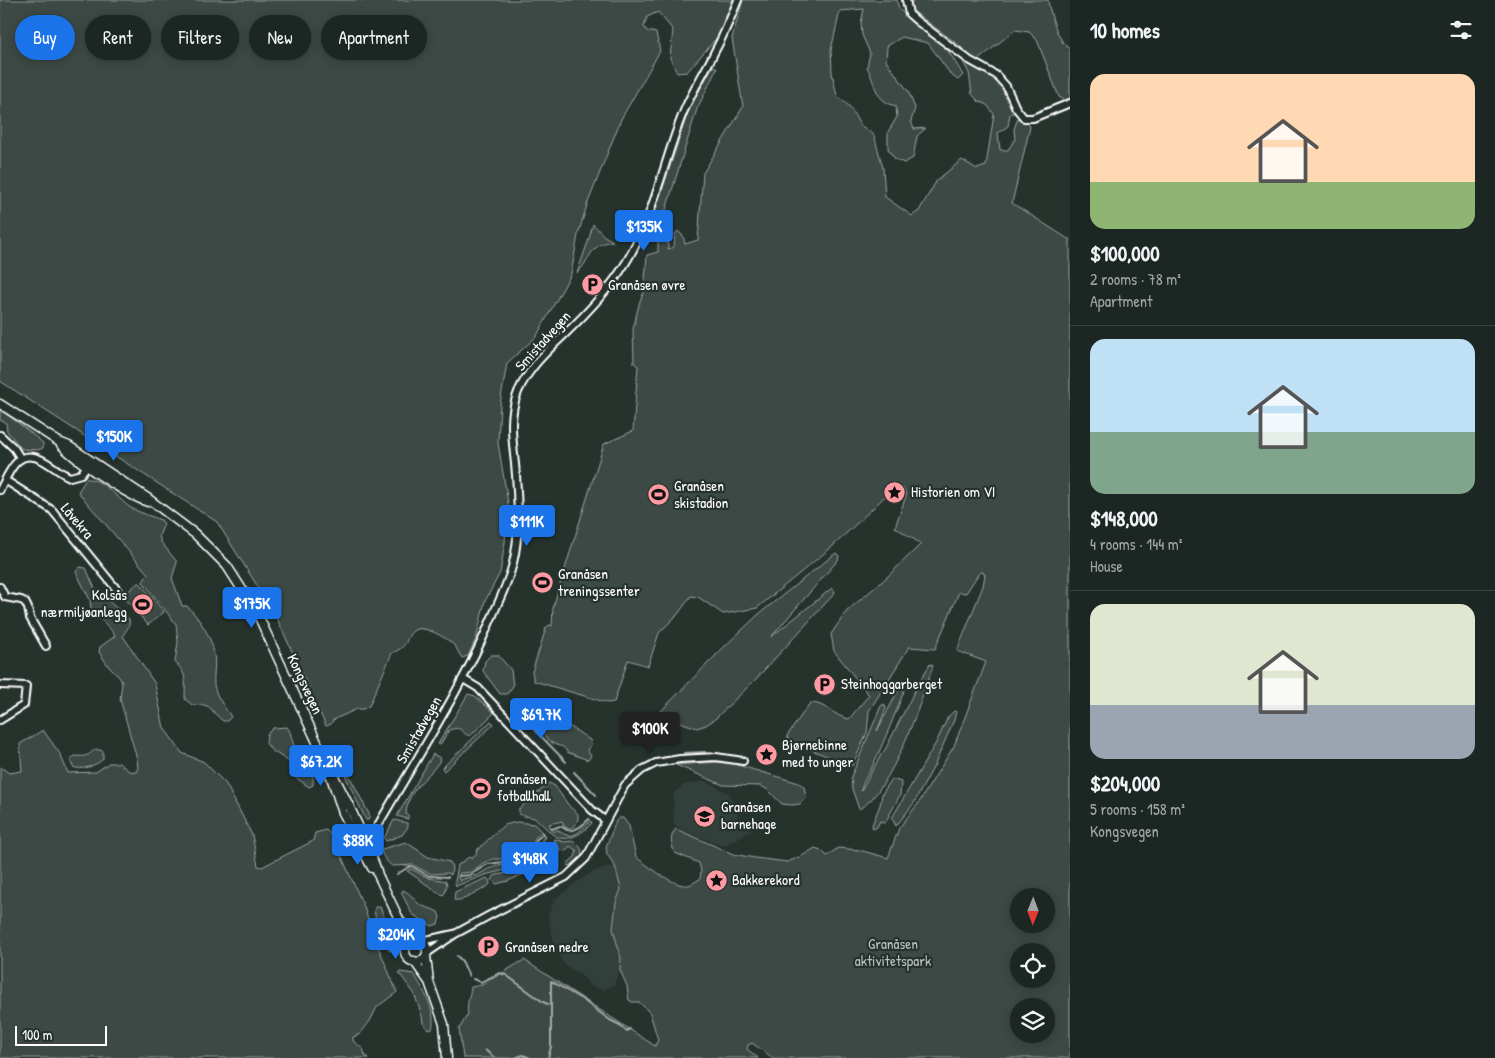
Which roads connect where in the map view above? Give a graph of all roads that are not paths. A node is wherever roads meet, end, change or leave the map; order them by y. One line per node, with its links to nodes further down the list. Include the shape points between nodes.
1 (738, 0): 14 (street, Smistadvegen, via 687,104 651,211 625,264 604,293 537,362 521,385 512,423 517,504 515,556 510,576)
2 (906, 0): 3 (street, via 909,14 917,21 999,78 1024,118 1033,118)
3 (1070, 103)
4 (0, 404): 7 (main road, Kongsvegen, via 69,446)
5 (0, 435): 6 (street)
6 (21, 459): 7 (street, via 40,459 70,476 81,474); 8 (street)
7 (89, 463): 19 (main road, Kongsvegen, via 146,497 207,544 234,574 257,613 338,782)
8 (5, 480): 9 (street); 11 (street, Låvekra, via 52,510)
9 (0, 490)
10 (0, 587): 12 (street)
11 (118, 591)
12 (3, 600): 13 (street, via 25,602)
13 (46, 646)
14 (464, 679): 18 (street, via 478,688); 19 (street, Smistadvegen, via 377,827)
15 (0, 685): 16 (street, via 26,686 24,704)
16 (0, 720)
17 (743, 761): 18 (street, via 704,757 650,765 625,785)
18 (606, 821): 21 (street, via 586,858 566,877)
19 (361, 841): 20 (main road, Kongsvegen, via 377,868)
20 (400, 921): 22 (main road, Kongsvegen); 23 (main road, Kongsvegen)
21 (455, 934): 22 (street); 24 (street)
22 (420, 940): 23 (main road); 24 (main road, Kongsvegen, via 426,946)
23 (406, 945): 25 (main road, Kongsvegen, via 406,955)
24 (426, 954): 25 (main road, via 421,960); 26 (main road, Kongsvegen)
25 (414, 961): 26 (main road, Kongsvegen)
26 (430, 982): 27 (main road, Kongsvegen, via 444,1024)
27 (447, 1058)

